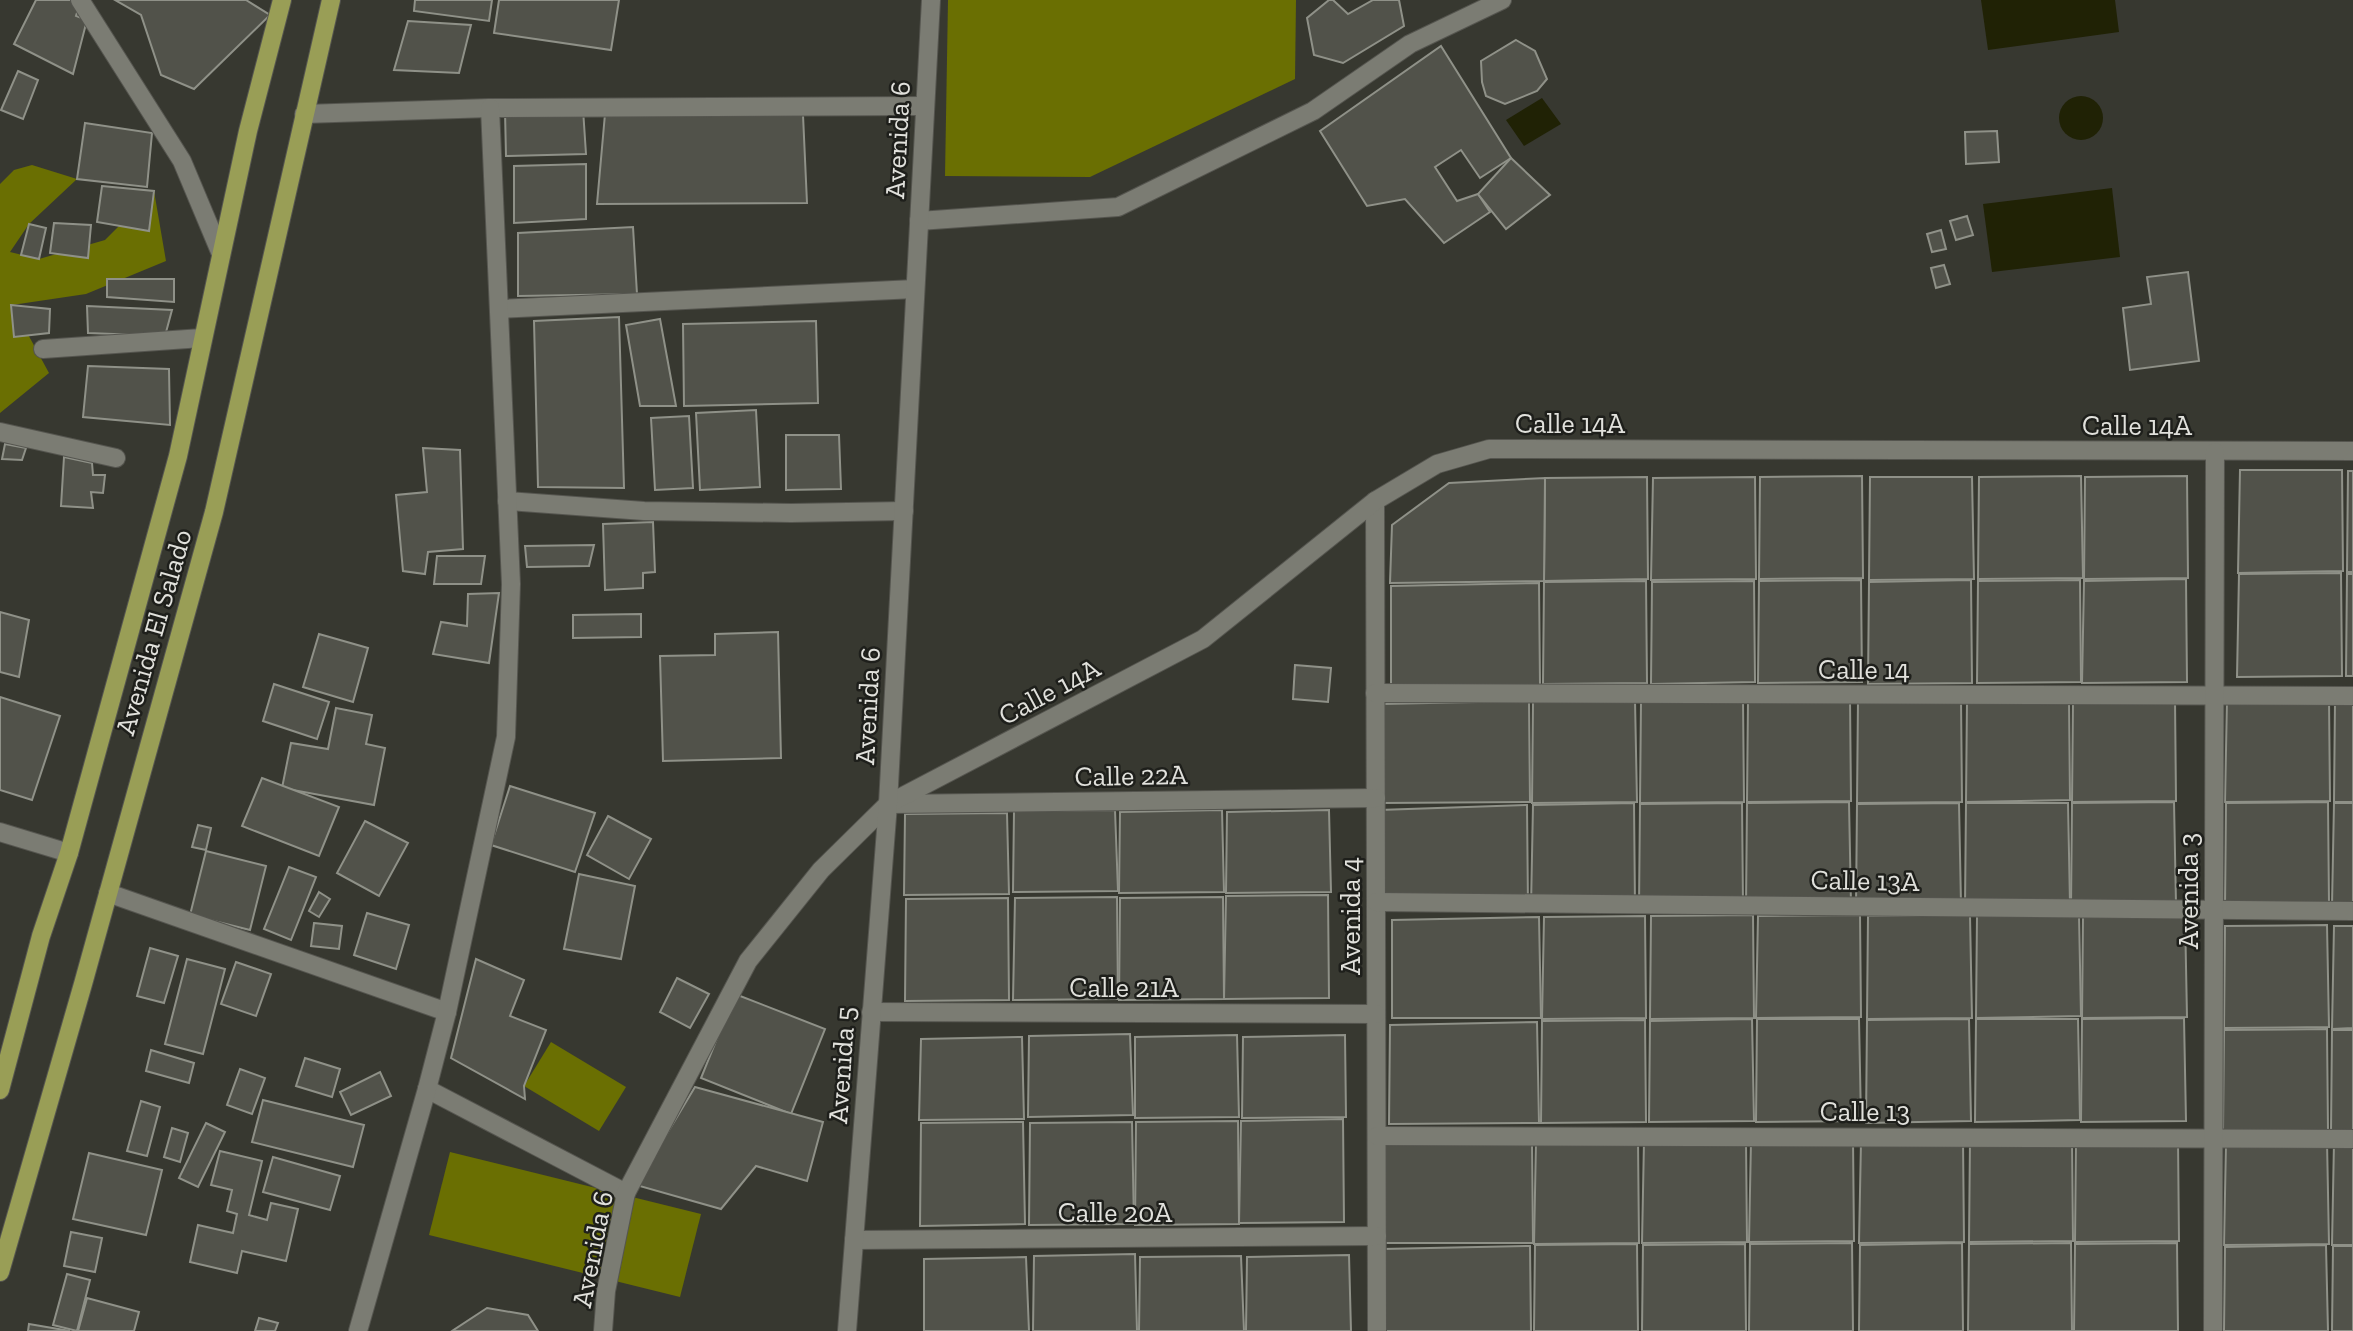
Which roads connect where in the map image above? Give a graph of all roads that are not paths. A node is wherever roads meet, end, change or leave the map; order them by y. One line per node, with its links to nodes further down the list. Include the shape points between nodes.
1 (80, 0): 10 (street, via 181,161)
2 (282, 0): 10 (main road, Avenida El Salado)
3 (331, 0): 8 (main road, Avenida El Salado)
4 (931, 0): 6 (street, Avenida 6)
5 (1502, 0): 9 (street, via 1410,44 1312,111 1118,207)
6 (925, 106): 7 (street); 9 (street, Avenida 6)
7 (489, 108): 8 (street); 12 (street)
8 (304, 114): 29 (main road, Avenida El Salado, via 214,512)
9 (919, 220): 11 (street, Avenida 6)
10 (221, 254): 13 (main road, Avenida El Salado)
11 (915, 289): 12 (street); 21 (street, Avenida 6)
12 (499, 309): 20 (street)
13 (202, 338): 14 (street); 28 (main road, Avenida El Salado, via 178,456)
14 (43, 349)
15 (0, 432): 18 (street)
16 (2353, 451): 17 (street, Calle 14A)
17 (2215, 452): 19 (street, Calle 14A, via 1489,449 1437,464); 23 (street, Avenida 3)
18 (116, 458)
19 (1375, 501): 22 (street, Avenida 4); 26 (street, Calle 14A, via 1203,639)
20 (507, 502): 21 (street, via 644,511); 33 (street, via 511,584 506,737)
21 (904, 511): 26 (street, Avenida 6)
22 (1375, 693): 23 (street, Calle 14); 25 (street, Avenida 4)
23 (2214, 696): 24 (street, Calle 14); 31 (street, Avenida 3)
24 (2353, 696)
25 (1376, 798): 26 (street, Calle 22A); 30 (street, Avenida 4)
26 (888, 804): 34 (street, Avenida 5); 41 (street, Avenida 6, via 821,870 748,961)
27 (0, 832): 28 (street)
28 (69, 853): 36 (main road, Avenida El Salado, via 41,936)
29 (108, 893): 33 (street); 44 (main road, Avenida El Salado)
30 (1376, 902): 31 (street, Calle 13A); 35 (street, Avenida 4)
31 (2215, 909): 32 (street, Calle 13A); 39 (street, Avenida 3)
32 (2353, 911)
33 (447, 1012): 37 (street)
34 (871, 1012): 35 (street, Calle 21A); 43 (street, Avenida 5)
35 (1376, 1014): 38 (street, Avenida 4)
36 (0, 1090)
37 (427, 1090): 41 (street); 45 (street)
38 (1377, 1136): 39 (street, Calle 13); 42 (street, Avenida 4)
39 (2214, 1139): 40 (street, Calle 13); 49 (street, Avenida 3)
40 (2353, 1139)
41 (625, 1194): 46 (street, Avenida 6)
42 (1377, 1236): 43 (street, Calle 20A); 48 (street, Avenida 4)
43 (854, 1240): 47 (street, Avenida 5)
44 (0, 1272)
45 (358, 1331)
46 (603, 1331)
47 (847, 1331)
48 (1377, 1331)
49 (2213, 1331)

